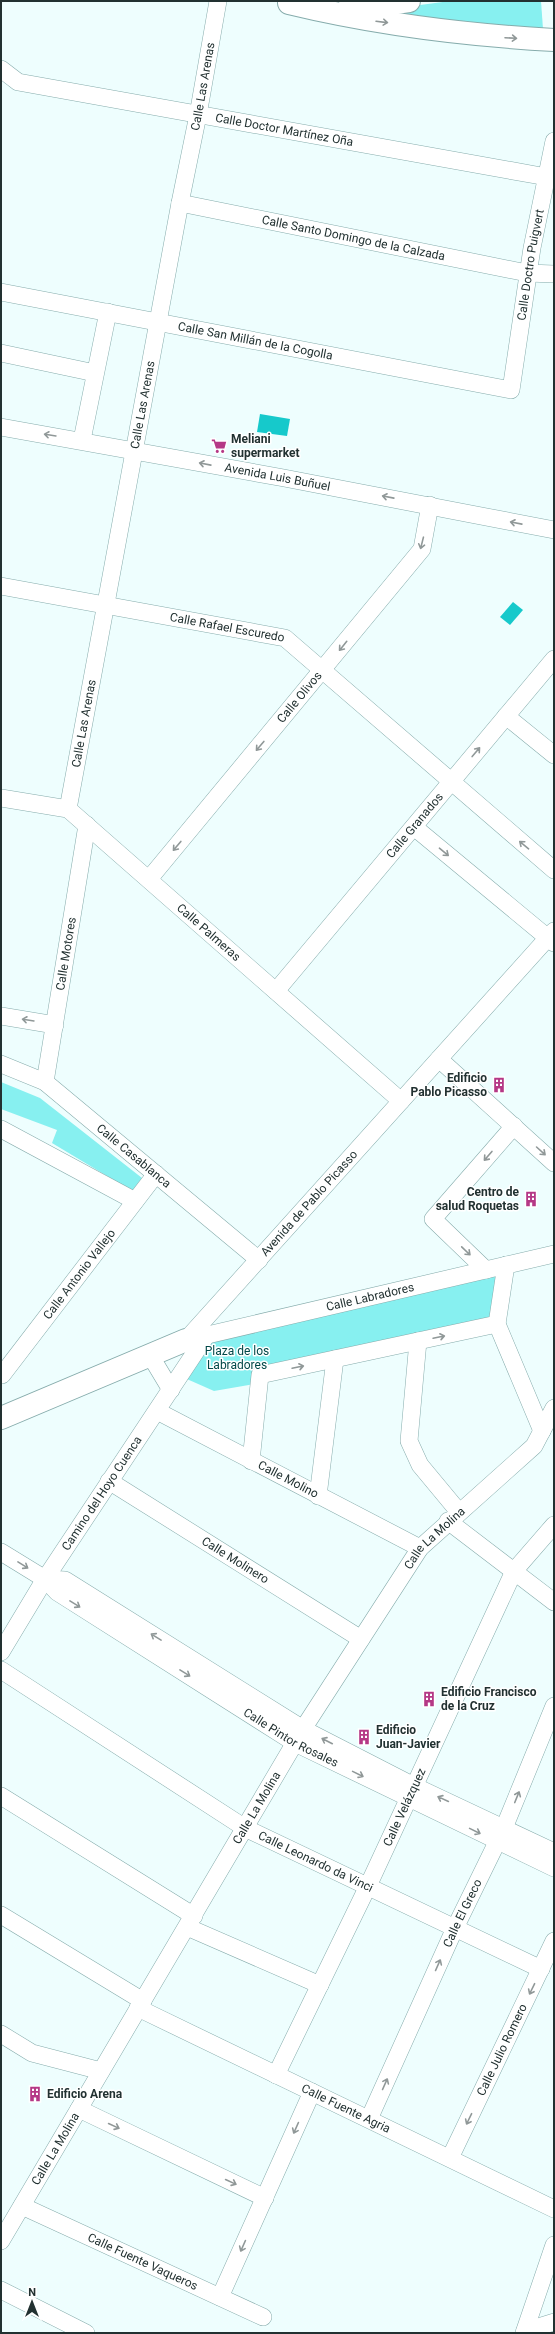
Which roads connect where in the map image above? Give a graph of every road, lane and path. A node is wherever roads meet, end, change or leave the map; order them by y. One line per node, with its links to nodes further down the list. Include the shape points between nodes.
1 (218, 1): 6 (street, Calle Las Arenas)
2 (409, 1): 3 (street, via 346,10)
3 (282, 2): 4 (street, one-way to 4, via 349,17 503,37)
4 (554, 40)
5 (1, 69): 6 (street, Calle Doctor Martínez Oña, via 18,82)
6 (198, 115): 8 (street, Calle Doctor Martínez Oña); 9 (street, Calle Las Arenas)
7 (554, 141): 8 (street, Calle Doctro Puigvert)
8 (547, 177): 10 (street, Calle Doctro Puigvert)
9 (180, 203): 10 (street, Calle Santo Domingo de la Calzada); 14 (street, Calle Las Arenas)
10 (527, 273): 11 (street, Calle Santo Domingo de la Calzada); 17 (street, Calle Doctro Puigvert)
11 (554, 274)
12 (1, 292): 13 (street, Calle San Millán de la Cogolla)
13 (108, 312): 14 (street, Calle San Millán de la Cogolla); 16 (street)
14 (159, 322): 17 (street, Calle San Millán de la Cogolla); 20 (street, Calle Las Arenas)
15 (1, 353): 16 (street)
16 (95, 373): 19 (street)
17 (511, 390)
18 (1, 427): 19 (street, Avenida Luis Buñuel, one-way to 18)
19 (82, 440): 20 (street, Avenida Luis Buñuel)
20 (135, 450): 21 (street, Avenida Luis Buñuel, one-way to 20); 24 (street, Calle Las Arenas)
21 (430, 505): 22 (street, Avenida Luis Buñuel, one-way to 21); 26 (street, Calle Olivos, one-way to 26, via 422,549)
22 (554, 530)
23 (1, 586): 24 (street, Calle Rafael Escuredo)
24 (108, 605): 26 (street, Calle Rafael Escuredo, via 285,638); 31 (street, Calle Las Arenas)
25 (554, 659): 27 (street, Calle Granados)
26 (323, 671): 29 (street, Calle Rafael Escuredo); 35 (street, Calle Olivos, one-way to 35)
27 (506, 716): 28 (street); 29 (street, Calle Granados, one-way to 27)
28 (554, 754)
29 (451, 782): 33 (street, Calle Granados); 34 (street, Calle Rafael Escuredo, one-way to 29)
30 (1, 798): 31 (street)
31 (68, 809): 32 (street, Calle Palmeras)
32 (87, 825): 35 (street, Calle Palmeras); 39 (street, Calle Motores)
33 (414, 827): 36 (street, one-way to 36); 37 (street, Calle Granados)
34 (554, 870)
35 (149, 880): 37 (street, Calle Palmeras)
36 (552, 938): 40 (street, Avenida de Pablo Picasso)
37 (276, 992): 43 (street, Calle Palmeras)
38 (1, 1016): 39 (street, one-way to 38)
39 (55, 1025): 42 (street, Calle Motores)
40 (440, 1059): 43 (street, Avenida de Pablo Picasso); 44 (street)
41 (1, 1064): 42 (street, Calle Casablanca)
42 (45, 1082): 47 (street, Calle Casablanca)
43 (401, 1101): 50 (street, Avenida de Pablo Picasso)
44 (514, 1126): 46 (street, one-way to 46); 52 (street, one-way to 52, via 433,1219)
45 (1, 1129): 48 (street)
46 (554, 1163)
47 (156, 1174): 48 (street, Calle Antonio Vallejo); 50 (street, Calle Casablanca)
48 (135, 1201): 58 (street, Calle Antonio Vallejo)
49 (554, 1254): 51 (street, Calle Labradores)
50 (259, 1260): 54 (street, Avenida de Pablo Picasso)
51 (506, 1265): 52 (street, Calle Labradores); 53 (street)
52 (486, 1270): 54 (street, Calle Labradores)
53 (497, 1324): 55 (street, one-way to 53); 63 (street)
54 (196, 1338): 56 (street, Avenida de Pablo Picasso); 59 (street, Camino del Hoyo Cuenca)
55 (418, 1341): 57 (street); 67 (street, via 409,1441 420,1465)
56 (150, 1355): 59 (street); 62 (street, Avenida de Pablo Picasso)
57 (335, 1359): 64 (street, one-way to 57, via 260,1376); 66 (street)
58 (2, 1375)
59 (171, 1390): 61 (street, Camino del Hoyo Cuenca)
60 (554, 1408): 63 (street, Calle La Molina)
61 (157, 1411): 64 (street, Calle Molino); 65 (street, Camino del Hoyo Cuenca)
62 (6, 1413)
63 (542, 1431): 67 (street, Calle La Molina, via 534,1446)
64 (251, 1461): 66 (street, Calle Molino)
65 (109, 1481): 72 (street, Camino del Hoyo Cuenca); 74 (street, Calle Molinero)
66 (318, 1496): 69 (street, Calle Molino)
67 (454, 1516): 69 (street, Calle La Molina); 71 (street)
68 (554, 1525): 71 (street, Calle Velázquez)
69 (420, 1548): 74 (street, Calle La Molina)
70 (1, 1552): 72 (street, Calle Pintor Rosales, one-way to 72)
71 (514, 1571): 73 (street); 79 (street, Calle Velázquez)
72 (45, 1579): 75 (street, Camino del Hoyo Cuenca); 78 (street, Calle Pintor Rosales, via 65,1580)
73 (554, 1602)
74 (361, 1639): 78 (street, Calle La Molina)
75 (1, 1652)
76 (1, 1670): 81 (street, Calle Leonardo da Vinci)
77 (554, 1706): 82 (street, Calle El Greco, one-way to 77)
78 (299, 1736): 79 (street, Calle Pintor Rosales); 81 (street, Calle La Molina)
79 (411, 1792): 82 (street, Calle Pintor Rosales); 85 (street, Calle Velázquez)
80 (1, 1796): 87 (street)
81 (245, 1828): 85 (street, Calle Leonardo da Vinci); 87 (street, Calle La Molina)
82 (501, 1835): 83 (street, Calle Pintor Rosales); 84 (street, Calle Pintor Rosales); 88 (street, Calle El Greco)
83 (554, 1852)
84 (554, 1868)
85 (368, 1886): 88 (street, Calle Leonardo da Vinci); 91 (street, Calle Velázquez)
86 (1, 1915): 92 (street, Calle Fuente Agria)
87 (191, 1922): 91 (street); 92 (street, Calle La Molina)
88 (455, 1928): 90 (street, Calle Leonardo da Vinci); 98 (street, Calle El Greco, one-way to 88)
89 (554, 1941): 90 (street, Calle Julio Romero)
90 (541, 1969): 99 (street, Calle Julio Romero, one-way to 99)
91 (320, 1985): 95 (street, Calle Velázquez)
92 (141, 2005): 94 (street, Calle La Molina); 95 (street, Calle Fuente Agria)
93 (1, 2034): 94 (street, via 32,2053)
94 (101, 2071): 97 (street, Calle La Molina)
95 (276, 2075): 96 (street, Calle Fuente Agria)
96 (312, 2092): 98 (street, Calle Fuente Agria); 100 (street, one-way to 100)
97 (79, 2109): 100 (street, one-way to 100); 101 (street, Calle La Molina)
98 (369, 2119): 99 (street, Calle Fuente Agria)
99 (450, 2158): 102 (street, Calle Fuente Agria)
100 (265, 2198): 106 (street, one-way to 106)
101 (22, 2206): 103 (street, Calle La Molina); 106 (street, Calle Fuente Vaqueros)
102 (554, 2209)
103 (1, 2241)
104 (554, 2245): 110 (street)
105 (1, 2290): 109 (street)
106 (220, 2297): 107 (street, Calle Fuente Vaqueros)
107 (263, 2317)
108 (554, 2322): 110 (street)
109 (76, 2331)
110 (524, 2332)

